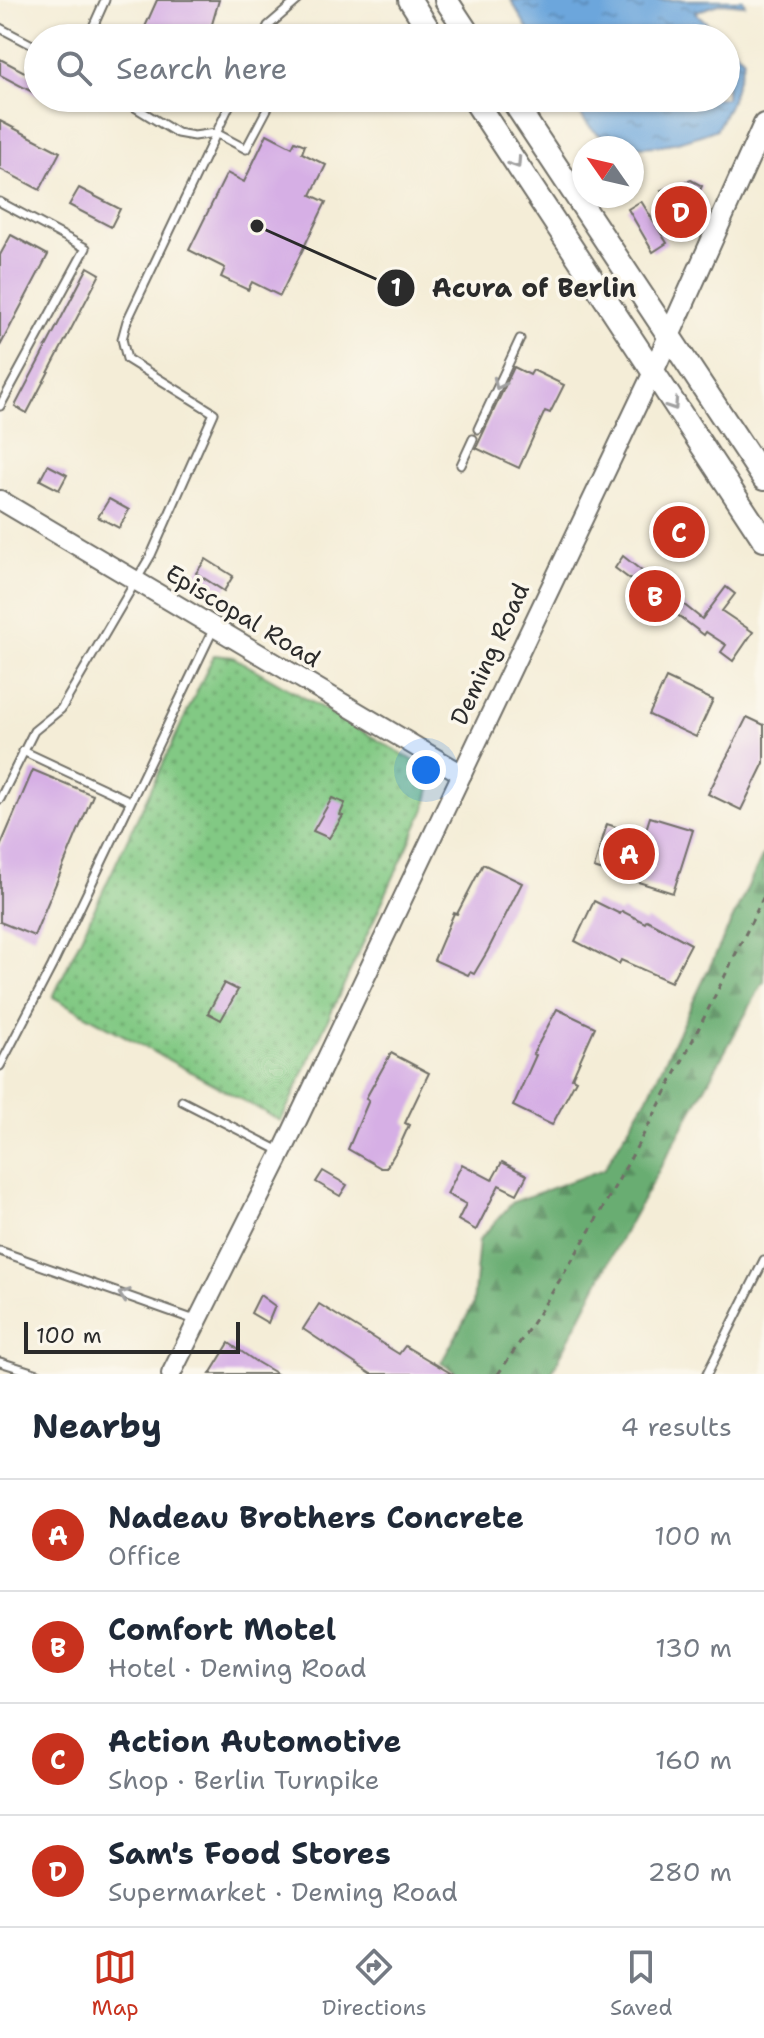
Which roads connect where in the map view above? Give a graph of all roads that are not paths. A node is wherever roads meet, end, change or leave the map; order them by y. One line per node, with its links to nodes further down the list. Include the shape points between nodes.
1 (105, 0): 5 (lane)
2 (298, 0): 6 (lane)
3 (410, 0): 7 (highway)
4 (446, 0): 8 (highway)
5 (94, 24)
6 (270, 24)
7 (425, 24)
8 (462, 24)
9 (0, 28): 10 (lane)
10 (24, 41)
11 (143, 112): 17 (lane, via 177,133)
12 (226, 112): 17 (lane)
13 (266, 112): 17 (lane, via 246,149)
14 (482, 112): 21 (highway, one-way to 21)
15 (520, 112): 20 (highway)
16 (764, 124): 20 (main road, Deming Road)
17 (216, 133): 29 (lane, via 122,339 127,359 214,413)
18 (0, 202): 22 (lane, via 86,248)
19 (520, 339): 23 (lane, one-way to 23)
20 (669, 339): 21 (main road, Deming Road); 26 (highway)
21 (652, 374): 28 (highway, one-way to 28); 32 (street, Deming Road)
22 (0, 406)
23 (478, 429)
24 (473, 439): 25 (lane)
25 (461, 465)
26 (764, 479)
27 (0, 500): 29 (street, Episcopal Road)
28 (764, 540)
29 (136, 581): 30 (street, Episcopal Road); 31 (lane, via 61,709 34,731)
30 (214, 627): 32 (street, Episcopal Road); 34 (lane)
31 (23, 751): 33 (lane); 34 (lane)
32 (462, 774): 37 (street, Deming Road)
33 (0, 799)
34 (130, 801): 35 (lane)
35 (0, 1066)
36 (182, 1101): 37 (lane)
37 (282, 1152): 40 (street, Deming Road)
38 (0, 1251): 40 (lane, one-way to 38)
39 (764, 1260): 44 (lane)
40 (198, 1320): 43 (street, Deming Road)
41 (0, 1362): 42 (lane)
42 (38, 1374)
43 (171, 1374)
44 (707, 1374)

